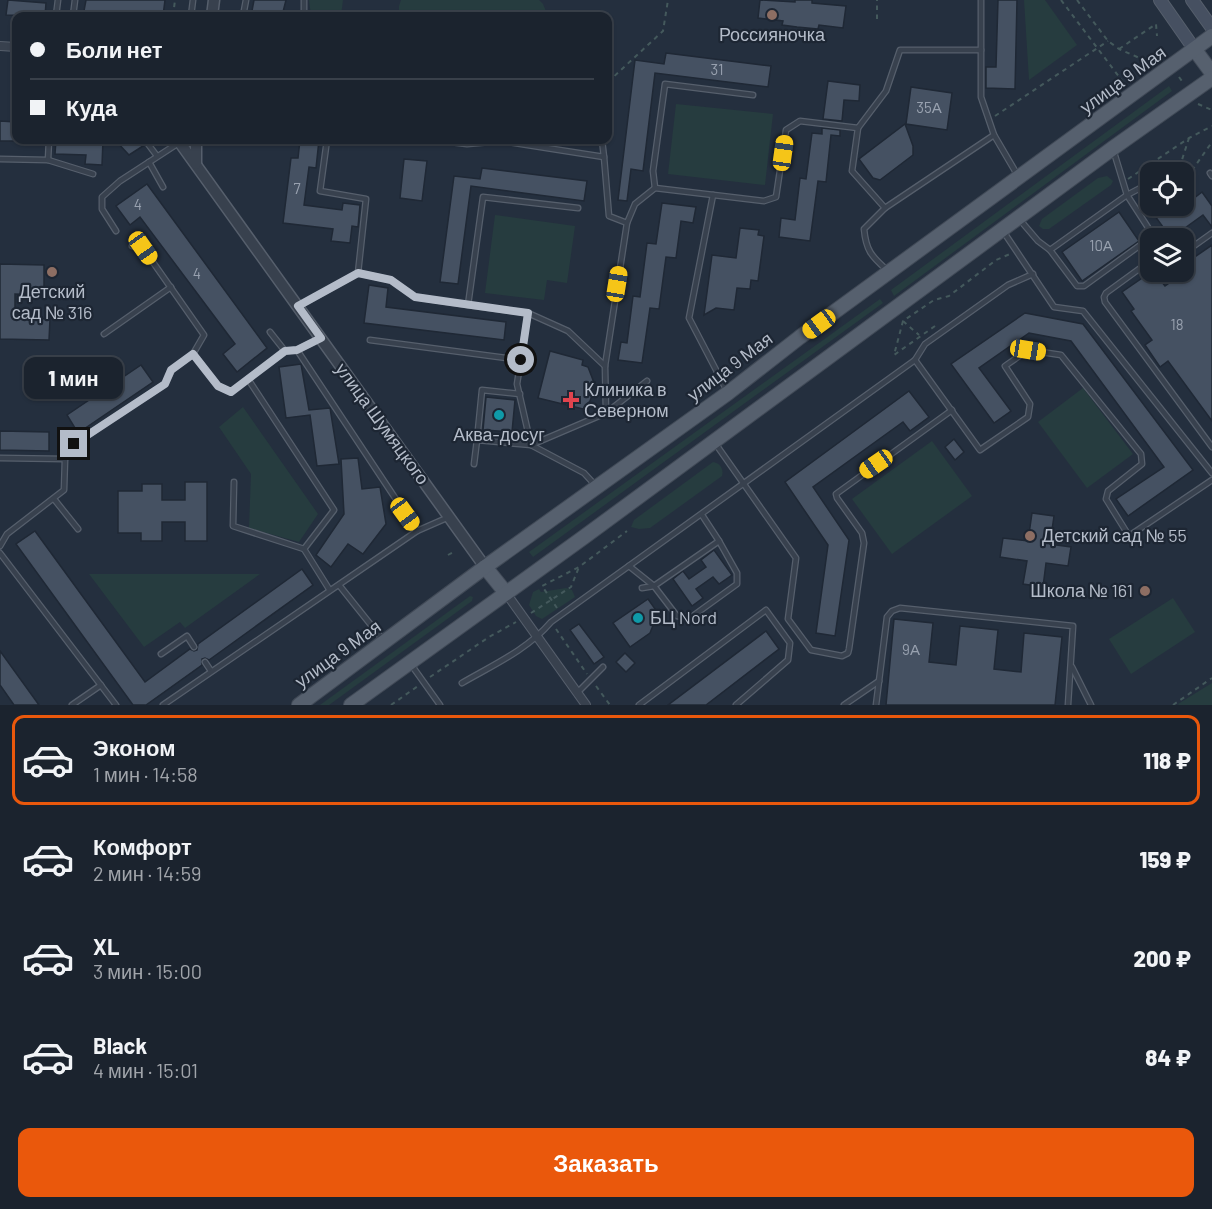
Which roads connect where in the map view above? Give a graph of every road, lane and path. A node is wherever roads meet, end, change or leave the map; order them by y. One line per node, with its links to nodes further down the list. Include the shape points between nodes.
1 (668, 0): 24 (path, via 663,31)
2 (877, 0): 10 (path)
3 (981, 0): 19 (lane)
4 (1061, 0): 17 (path)
5 (1077, 0): 9 (path)
6 (1083, 0): 9 (path)
7 (1160, 0): 20 (main road)
8 (1192, 0): 13 (main road)
9 (1081, 6): 16 (path)
10 (877, 19)
11 (1161, 20): 12 (path)
12 (1156, 24): 14 (path); 18 (path)
13 (1212, 28)
14 (1157, 36)
15 (1212, 36): 20 (main road, улица 9 Мая)
16 (1108, 41): 17 (path); 18 (path)
17 (1097, 48): 26 (path); 31 (path)
18 (1119, 49): 21 (path)
19 (981, 50): 31 (lane, via 981,97); 33 (lane, via 900,50 886,91)
20 (1195, 50): 22 (main road); 55 (main road, улица 9 Мая)
21 (1151, 63)
22 (1212, 73)
23 (1179, 77): 27 (path)
24 (612, 78)
25 (1212, 78): 45 (main road)
26 (1123, 82)
27 (1184, 84)
28 (753, 95): 58 (lane, via 665,84 653,171)
29 (1198, 104): 30 (path)
30 (1212, 110)
31 (989, 120): 34 (lane)
32 (1212, 126): 35 (path)
33 (858, 128): 60 (lane, via 800,121 786,130 776,197 765,201); 63 (lane, via 852,171)
34 (994, 135): 55 (lane); 63 (lane)
35 (1189, 138): 51 (path); 56 (path)
36 (1212, 142): 53 (path)
37 (49, 144): 49 (lane)
38 (148, 144): 46 (lane)
39 (175, 144): 46 (lane)
40 (181, 144): 52 (street, улица Шумяцкого)
41 (196, 144): 52 (street)
42 (326, 144): 75 (lane, via 320,191 366,199)
43 (521, 144): 47 (lane)
44 (602, 144): 47 (lane)
45 (1113, 148): 56 (lane); 64 (main road)
46 (157, 156): 50 (lane)
47 (604, 157): 65 (lane, via 609,216)
48 (0, 159): 49 (lane)
49 (48, 160): 54 (lane)
50 (149, 162): 57 (lane); 67 (lane, via 102,197 102,208)
51 (1181, 162)
52 (196, 164): 79 (street, улица Шумяцкого)
53 (1194, 168)
54 (93, 174)
55 (1019, 178): 74 (main road, улица 9 Мая)
56 (1124, 182): 61 (lane)
57 (163, 187)
58 (655, 188): 60 (lane); 65 (lane, via 635,204)
59 (1140, 188): 61 (lane)
60 (713, 195): 99 (lane, via 689,318)
61 (1127, 195): 72 (lane); 72 (lane, via 1150,238 1084,286 1077,286)
62 (578, 208): 78 (lane, via 483,197)
63 (885, 208): 74 (lane, via 864,229 865,246)
64 (1018, 218): 66 (main road); 72 (lane)
65 (627, 223): 96 (lane)
66 (1002, 229): 71 (lane); 104 (main road)
67 (116, 231)
68 (1212, 234): 70 (lane)
69 (132, 246): 77 (lane, via 143,248)
70 (1194, 246)
71 (1018, 250): 76 (lane); 81 (path, via 996,260 949,296 934,300)
72 (1050, 250)
73 (1140, 268): 106 (lane, via 1106,293 1105,302)
74 (890, 272): 99 (main road, улица 9 Мая)
75 (358, 273): 78 (lane, via 391,280 415,297); 79 (lane)
76 (1033, 274): 88 (lane, via 1008,285); 110 (lane, via 1054,307 1083,311)
77 (171, 287): 84 (lane); 91 (lane, via 204,334)
78 (468, 305): 80 (lane)
79 (298, 306): 86 (street, улица Шумяцкого)
80 (528, 313): 94 (lane); 96 (lane, via 568,331)
81 (903, 321): 85 (path); 92 (path)
82 (935, 326): 85 (path)
83 (270, 332): 90 (lane)
84 (104, 334)
85 (920, 335): 88 (path); 92 (path)
86 (321, 338): 89 (lane); 117 (street, улица Шумяцкого)
87 (370, 340): 94 (lane)
88 (925, 344): 95 (lane)
89 (297, 350): 90 (lane); 119 (lane)
90 (285, 351): 97 (lane)
91 (193, 354): 97 (lane, via 218,386 231,392); 108 (lane, via 171,370 165,384 74,444)
92 (894, 355): 93 (path)
93 (895, 359)
94 (521, 360): 100 (lane)
95 (915, 360): 101 (lane); 113 (lane)
96 (604, 366): 102 (lane)
97 (248, 379): 123 (lane, via 334,510)
98 (647, 381): 102 (lane)
99 (728, 393): 114 (main road, улица 9 Мая)
100 (520, 394): 103 (lane, via 482,390); 105 (lane)
101 (952, 410): 111 (lane, via 980,450 1029,417 1030,405 1005,366 1028,350 1061,355 1141,454 1143,464 1108,491 1106,499 1129,536); 113 (lane, via 836,494 862,533 864,543 845,655 811,650 788,619 796,558)
102 (606, 413): 105 (lane)
103 (477, 440): 105 (lane); 109 (lane)
104 (714, 440): 113 (lane); 134 (main road)
105 (531, 445): 114 (lane, via 584,473)
106 (1212, 447)
107 (0, 458): 108 (lane)
108 (65, 459): 115 (lane, via 64,490)
109 (474, 464)
110 (1212, 473)
111 (1212, 480)
112 (234, 482): 123 (lane, via 233,526)
113 (745, 483): 116 (lane)
114 (596, 486): 128 (main road, улица 9 Мая)
115 (54, 499): 118 (lane); 122 (lane, via 8,534)
116 (702, 515): 121 (lane); 127 (lane)
117 (449, 517): 119 (lane); 128 (street, улица Шумяцкого)
118 (78, 529)
119 (417, 531): 130 (lane)
120 (627, 531): 129 (path)
121 (719, 541): 131 (lane); 131 (lane, via 737,573 737,584 690,618 677,616)
122 (0, 546)
123 (304, 549): 133 (lane)
124 (455, 551): 126 (path)
125 (0, 553): 154 (lane)
126 (448, 555)
127 (629, 566): 131 (lane); 137 (lane)
128 (485, 567): 134 (main road); 141 (main road, улица 9 Мая)
129 (579, 567): 135 (path, via 571,587); 135 (path, via 542,586)
130 (339, 585): 133 (lane); 141 (lane)
131 (654, 586): 132 (lane)
132 (642, 588)
133 (330, 589): 148 (lane)
134 (506, 593): 140 (street); 145 (main road)
135 (552, 599): 136 (path); 137 (path)
136 (530, 613)
137 (562, 615): 139 (lane)
138 (516, 622): 152 (path)
139 (550, 622): 140 (lane); 150 (path)
140 (538, 638): 153 (lane); 155 (street)
141 (385, 642): 159 (main road, улица 9 Мая)
142 (194, 647): 143 (lane, via 187,636)
143 (161, 654)
144 (205, 662): 148 (lane)
145 (410, 662): 152 (lane); 160 (main road)
146 (1071, 666): 151 (lane, via 1073,626 900,608 887,617); 169 (lane); 170 (lane)
147 (603, 668): 150 (lane)
148 (211, 671): 158 (lane)
149 (1212, 678): 171 (path)
150 (591, 679): 155 (lane); 164 (path)
151 (879, 681): 167 (lane); 168 (lane)
152 (423, 682): 161 (path); 162 (lane)
153 (462, 683)
154 (101, 685): 156 (lane); 157 (lane)
155 (577, 693): 163 (street)
156 (72, 705)
157 (116, 705)
158 (163, 705)
159 (299, 705)
160 (351, 705)
161 (391, 705)
162 (440, 705)
163 (586, 705)
164 (610, 705)
165 (639, 705): 166 (lane, via 766,610 790,643 788,660)
166 (736, 705)
167 (844, 705)
168 (876, 705)
169 (1068, 705)
170 (1091, 705)
171 (1173, 705)

